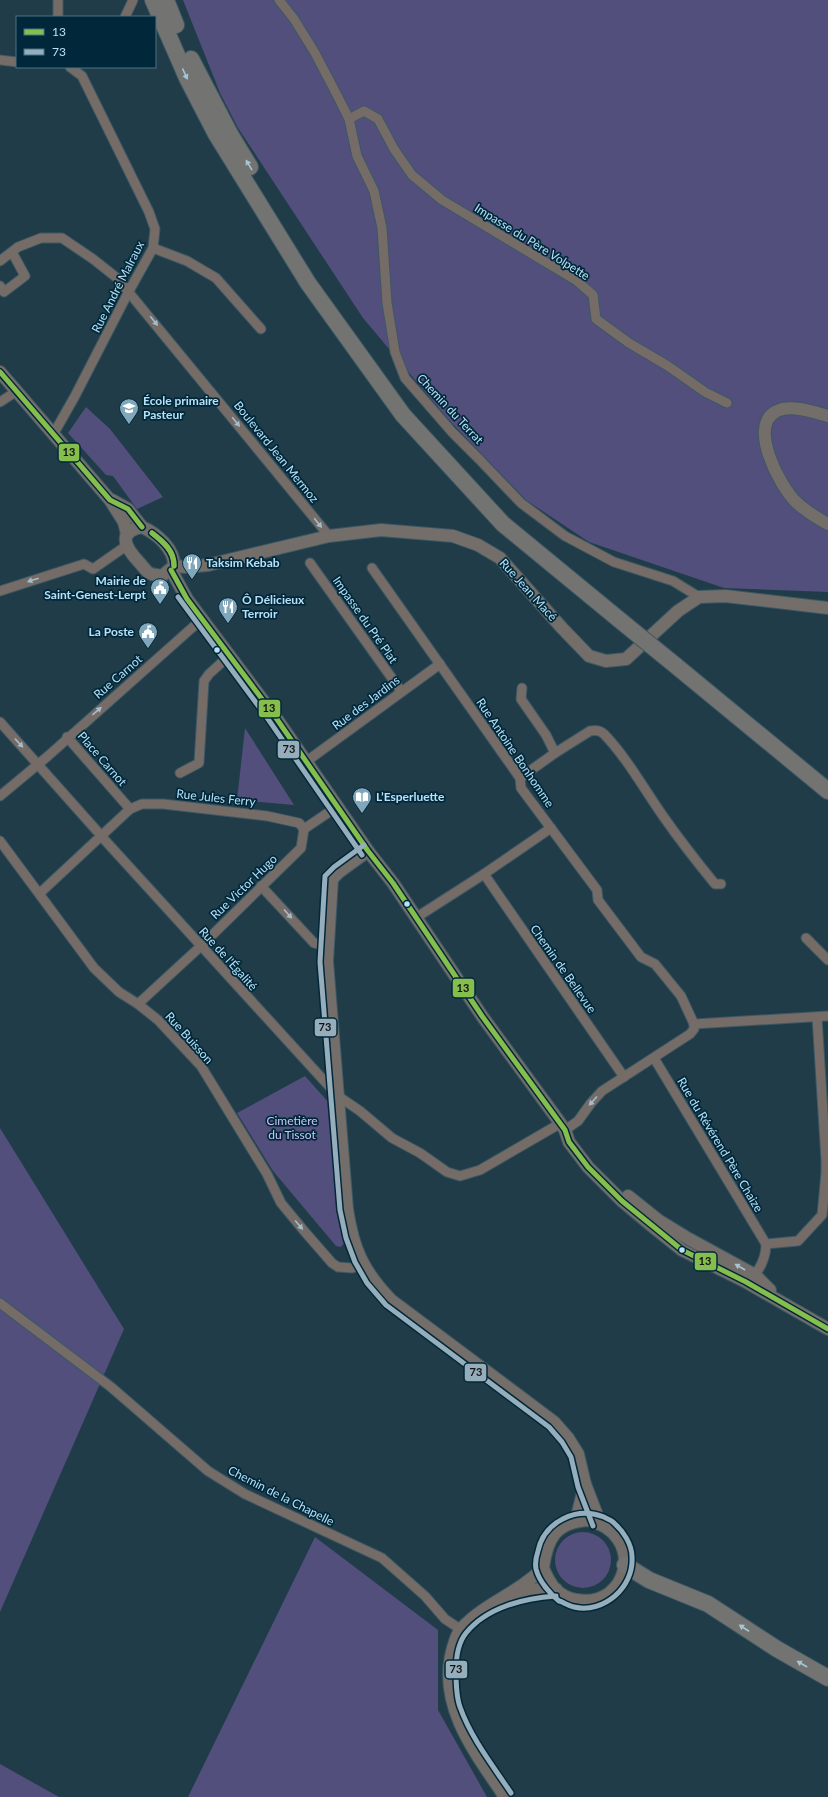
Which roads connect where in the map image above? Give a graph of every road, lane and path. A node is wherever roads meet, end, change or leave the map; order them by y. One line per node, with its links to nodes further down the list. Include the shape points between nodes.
1 (58, 0): 6 (street)
2 (133, 0): 7 (street)
3 (153, 0): 37 (highway, one-way to 37, via 187,78 216,134 308,283 403,415 504,524)
4 (166, 0): 37 (highway, one-way to 4, via 489,494 401,398 312,269 230,134 197,74)
5 (279, 0): 11 (street, Chemin du Terrat, via 315,53)
6 (58, 16)
7 (125, 16)
8 (0, 60): 9 (street)
9 (16, 62)
10 (74, 68): 12 (street, Rue André Malraux, via 82,76 149,212 155,228)
11 (349, 120): 21 (street, Impasse du Père Volpette, via 364,111 378,119 412,175 442,200 577,281 593,295 596,319 705,392); 34 (street, Chemin du Terrat, via 357,156 374,192 382,228 387,303 395,352 405,378 452,432 521,503 565,536 614,562 673,581)
12 (153, 248): 16 (street, Rue André Malraux); 17 (street, via 188,261 216,278)
13 (12, 252): 14 (street, Boulevard Jean Mermoz); 15 (street, via 25,276 4,292); 16 (street, Boulevard Jean Mermoz, via 41,238 62,238 118,278)
14 (0, 261)
15 (0, 286)
16 (129, 291): 23 (street, Rue André Malraux); 28 (street, Boulevard Jean Mermoz, one-way to 28)
17 (261, 329)
18 (0, 372): 19 (main road)
19 (17, 392): 20 (street); 23 (main road)
20 (0, 402)
21 (728, 403)
22 (828, 416): 25 (main road, via 791,408 777,411 768,419 764,428 766,445 781,481 795,501)
23 (54, 433): 24 (main road)
24 (110, 500): 26 (main road, via 128,509); 27 (main road, via 124,522)
25 (828, 524)
26 (142, 527): 27 (main road, via 134,528); 31 (main road, via 149,530 170,550)
27 (127, 534): 29 (main road)
28 (329, 536): 31 (main road, Rue Jean Macé, via 208,565); 34 (main road, Rue Jean Macé, via 381,530 406,531 453,536 478,545 500,558 589,656 606,660 626,659 678,612)
29 (126, 546): 31 (main road, via 151,574); 33 (street, one-way to 33, via 93,569 84,564)
30 (310, 563): 42 (street, Impasse du Pré Plat)
31 (170, 566): 36 (main road, via 171,586 187,599)
32 (372, 568): 40 (street, Rue Antoine Bonhomme)
33 (0, 591)
34 (699, 597): 35 (main road, via 725,596)
35 (828, 608)
36 (202, 618): 38 (main road); 44 (street, Rue Carnot, one-way to 36)
37 (630, 622): 39 (highway, bridge)
38 (230, 655): 46 (main road); 48 (street, via 204,681 199,763)
39 (678, 661): 50 (highway); 51 (highway)
40 (440, 664): 42 (street, Rue des Jardins); 49 (street, Rue Antoine Bonhomme)
41 (522, 688): 45 (street, via 521,699 546,735)
42 (401, 691): 46 (street, Rue des Jardins)
43 (0, 722): 47 (street, one-way to 47)
44 (67, 737): 47 (street, Place Carnot); 54 (street, Place Carnot)
45 (554, 753): 49 (street); 61 (street, via 590,731 597,730 603,733 715,884)
46 (307, 762): 53 (main road)
47 (39, 764): 52 (street, Place Carnot); 57 (street)
48 (180, 773)
49 (520, 778): 56 (street, Rue Antoine Bonhomme, via 522,788)
50 (828, 778)
51 (828, 791)
52 (0, 796)
53 (338, 806): 55 (street); 59 (main road)
54 (130, 809): 55 (street, Rue Jules Ferry, via 142,804 163,804 267,816); 57 (street)
55 (302, 826): 62 (street, Rue Victor Hugo, via 301,848)
56 (551, 828): 60 (street); 72 (street, Rue Antoine Bonhomme, via 597,890 598,900 636,951 641,957 655,964 681,996)
57 (100, 834): 63 (street); 66 (street, Rue de l'Égalité)
58 (0, 841): 63 (street, Rue Buisson)
59 (368, 851): 64 (main road); 67 (main road, via 332,879)
60 (484, 874): 64 (street); 74 (street, Chemin de Bellevue)
61 (721, 884)
62 (261, 886): 66 (street, Rue Victor Hugo); 67 (street, one-way to 67, via 314,943)
63 (40, 893): 69 (street, Rue Buisson, via 94,968 119,992)
64 (417, 918): 76 (main road, via 482,1016)
65 (806, 938): 68 (street)
66 (201, 946): 69 (street, Rue Victor Hugo); 75 (street, Rue de l'Égalité)
67 (327, 946): 75 (main road)
68 (828, 960)
69 (138, 1004): 79 (street, Rue Buisson, one-way to 79, via 158,1020 201,1066 237,1124 281,1204 332,1263 347,1268)
70 (828, 1016): 71 (street)
71 (817, 1017): 72 (street); 77 (street)
72 (694, 1024): 73 (street, Rue de l'Égalité, via 690,1034)
73 (654, 1058): 74 (street, Rue de l'Égalité); 78 (street, Rue du Révérend Père Chaize)
74 (624, 1077): 76 (street, Rue de l'Égalité, one-way to 76, via 602,1091 578,1121)
75 (338, 1096): 76 (street, Rue de l'Égalité, via 392,1138 447,1172 460,1176 480,1170); 79 (main road, via 350,1228)
76 (563, 1127): 80 (main road, via 569,1142 588,1167 652,1226 682,1250)
77 (827, 1160): 78 (street, via 822,1215 798,1241)
78 (766, 1244): 80 (street, via 766,1252)
79 (363, 1265): 83 (main road, via 374,1283 397,1304 554,1422 578,1454)
80 (750, 1279): 82 (main road, via 779,1301)
81 (0, 1303): 90 (street, Chemin de la Chapelle, via 111,1387 208,1471 245,1494 382,1558 445,1619)
82 (828, 1329)
83 (585, 1484): 84 (main road); 85 (main road)
84 (576, 1521): 85 (main road); 87 (main road, via 561,1527 550,1539)
85 (600, 1523): 86 (main road, via 609,1528 622,1544)
86 (625, 1565): 88 (main road, via 614,1589 596,1599 572,1599); 91 (highway, one-way to 86, via 777,1649 708,1604 649,1580)
87 (542, 1568): 88 (main road); 89 (main road, via 532,1580)
88 (556, 1589): 89 (main road, via 538,1590)
89 (500, 1600): 90 (main road, via 482,1609)
90 (460, 1629): 92 (main road, via 449,1663 449,1686 454,1709 467,1738)
91 (828, 1678)
92 (505, 1797)

